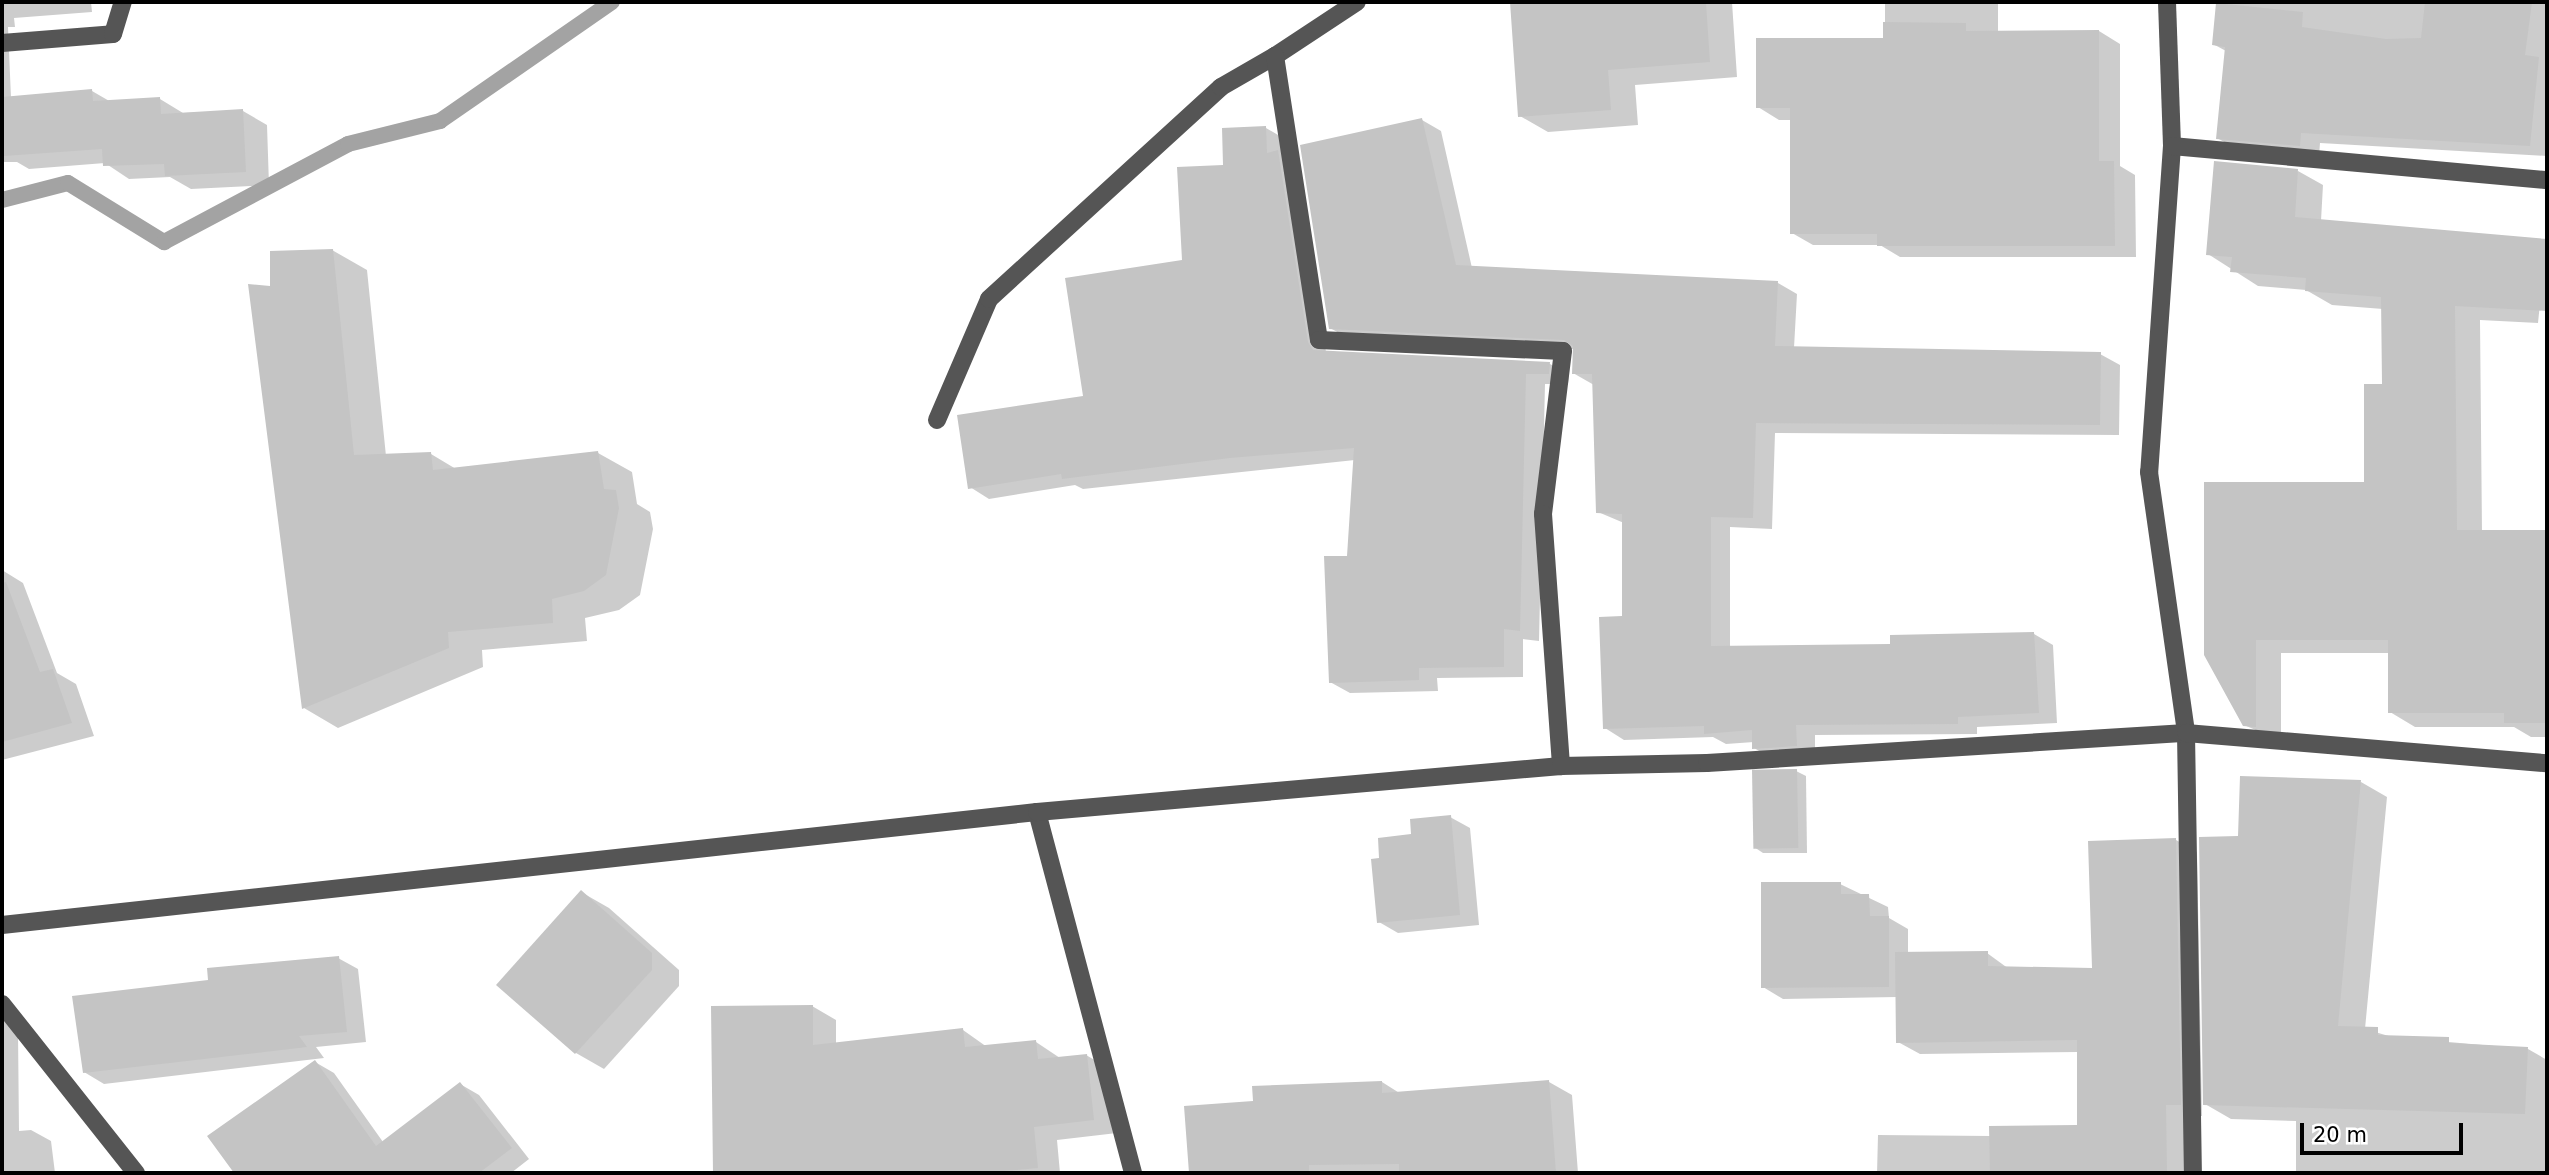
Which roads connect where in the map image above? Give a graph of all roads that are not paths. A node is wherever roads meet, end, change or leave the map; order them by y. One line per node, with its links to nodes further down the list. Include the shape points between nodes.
1 (123, 2): 4 (street, via 113,34)
2 (1357, 2): 5 (street)
3 (2167, 2): 6 (street)
4 (2, 43)
5 (1275, 56): 8 (street, via 1222,88 989,299); 11 (street, via 1319,340 1563,351 1543,514)
6 (2172, 146): 7 (street); 9 (street, via 2149,472)
7 (2547, 180)
8 (937, 420)
9 (2186, 733): 10 (street); 11 (street, via 1707,763); 17 (street)
10 (2547, 763)
11 (1561, 766): 12 (street)
12 (1037, 812): 13 (street); 16 (street)
13 (2, 925)
14 (2, 1004): 15 (street)
15 (136, 1173)
16 (1133, 1173)
17 (2193, 1173)

